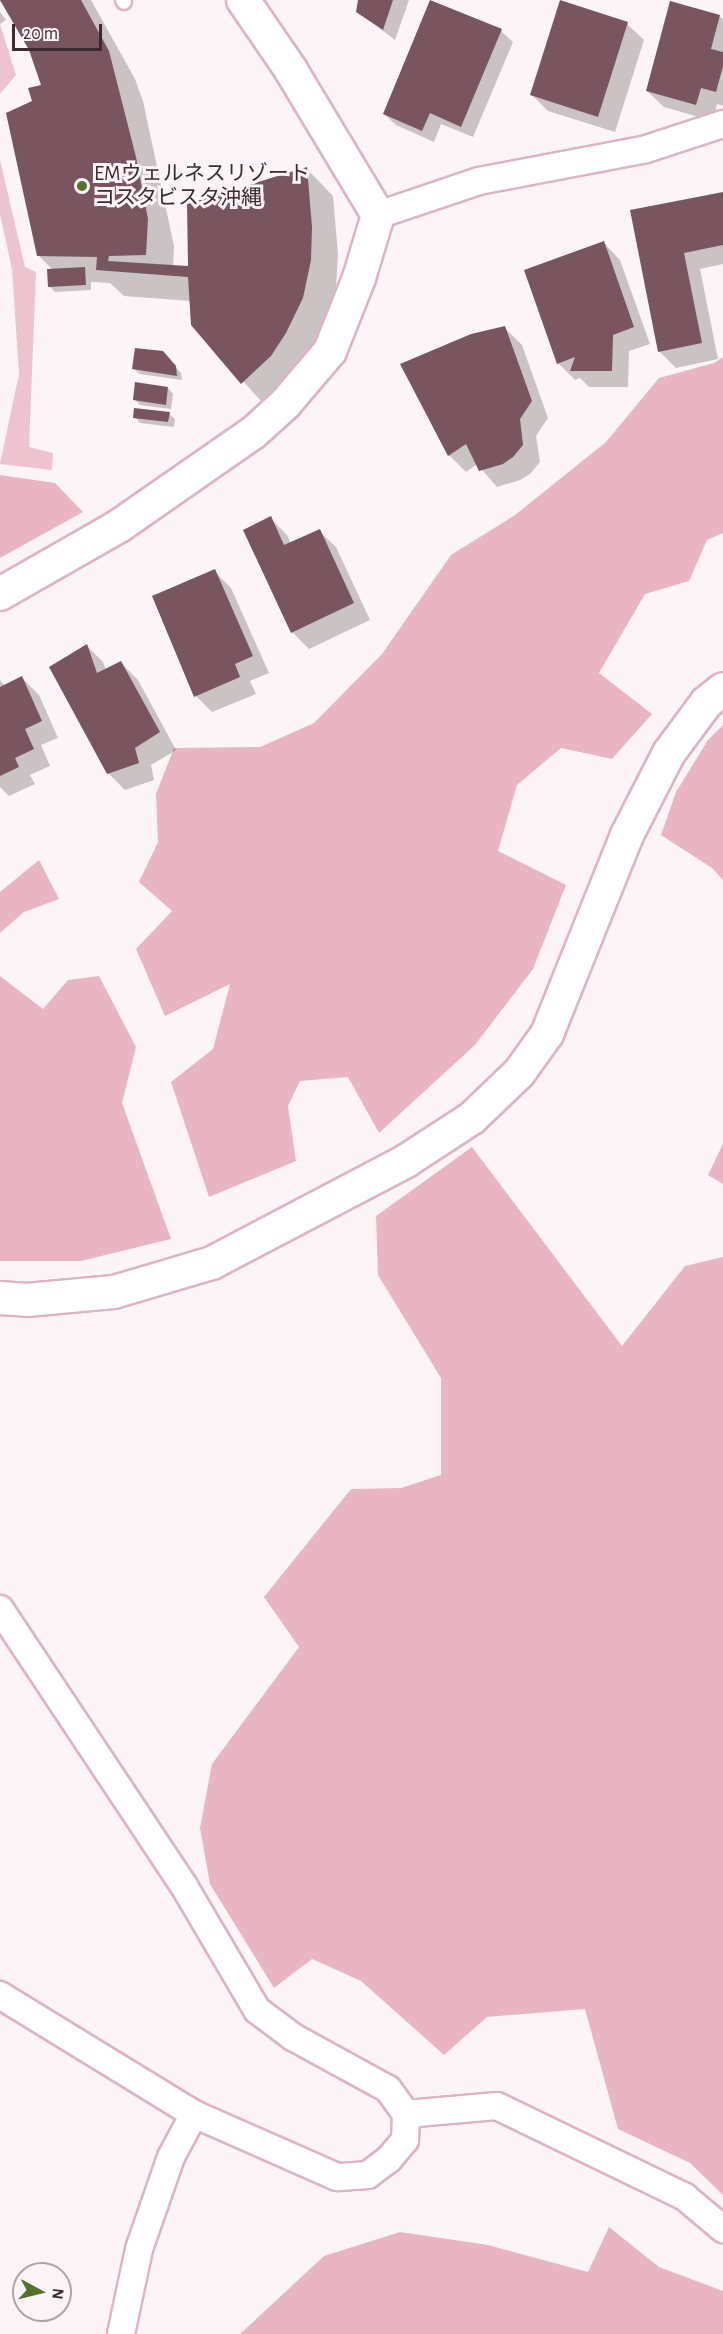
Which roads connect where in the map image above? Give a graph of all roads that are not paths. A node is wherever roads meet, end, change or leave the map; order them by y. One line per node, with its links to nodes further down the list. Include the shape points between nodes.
1 (243, 0): 3 (street, via 291,70)
2 (723, 124): 3 (street, via 646,148 479,181)
3 (378, 215): 4 (street, via 359,278 330,351 285,404 253,433 119,526)
4 (0, 594)
5 (723, 689): 6 (street, via 706,703 669,753 626,837 547,1034 519,1073 472,1118 406,1161 212,1263 114,1292 27,1300)
6 (0, 1298)
7 (0, 1609): 10 (street, via 184,1886 256,2010 292,2037 388,2089)
8 (0, 1995): 9 (street)
9 (194, 2114): 10 (street, via 337,2176 368,2175 389,2159 405,2140); 12 (street, via 171,2157 139,2249)
10 (406, 2114): 11 (street, via 497,2106 685,2197)
11 (723, 2229)
12 (121, 2334)

